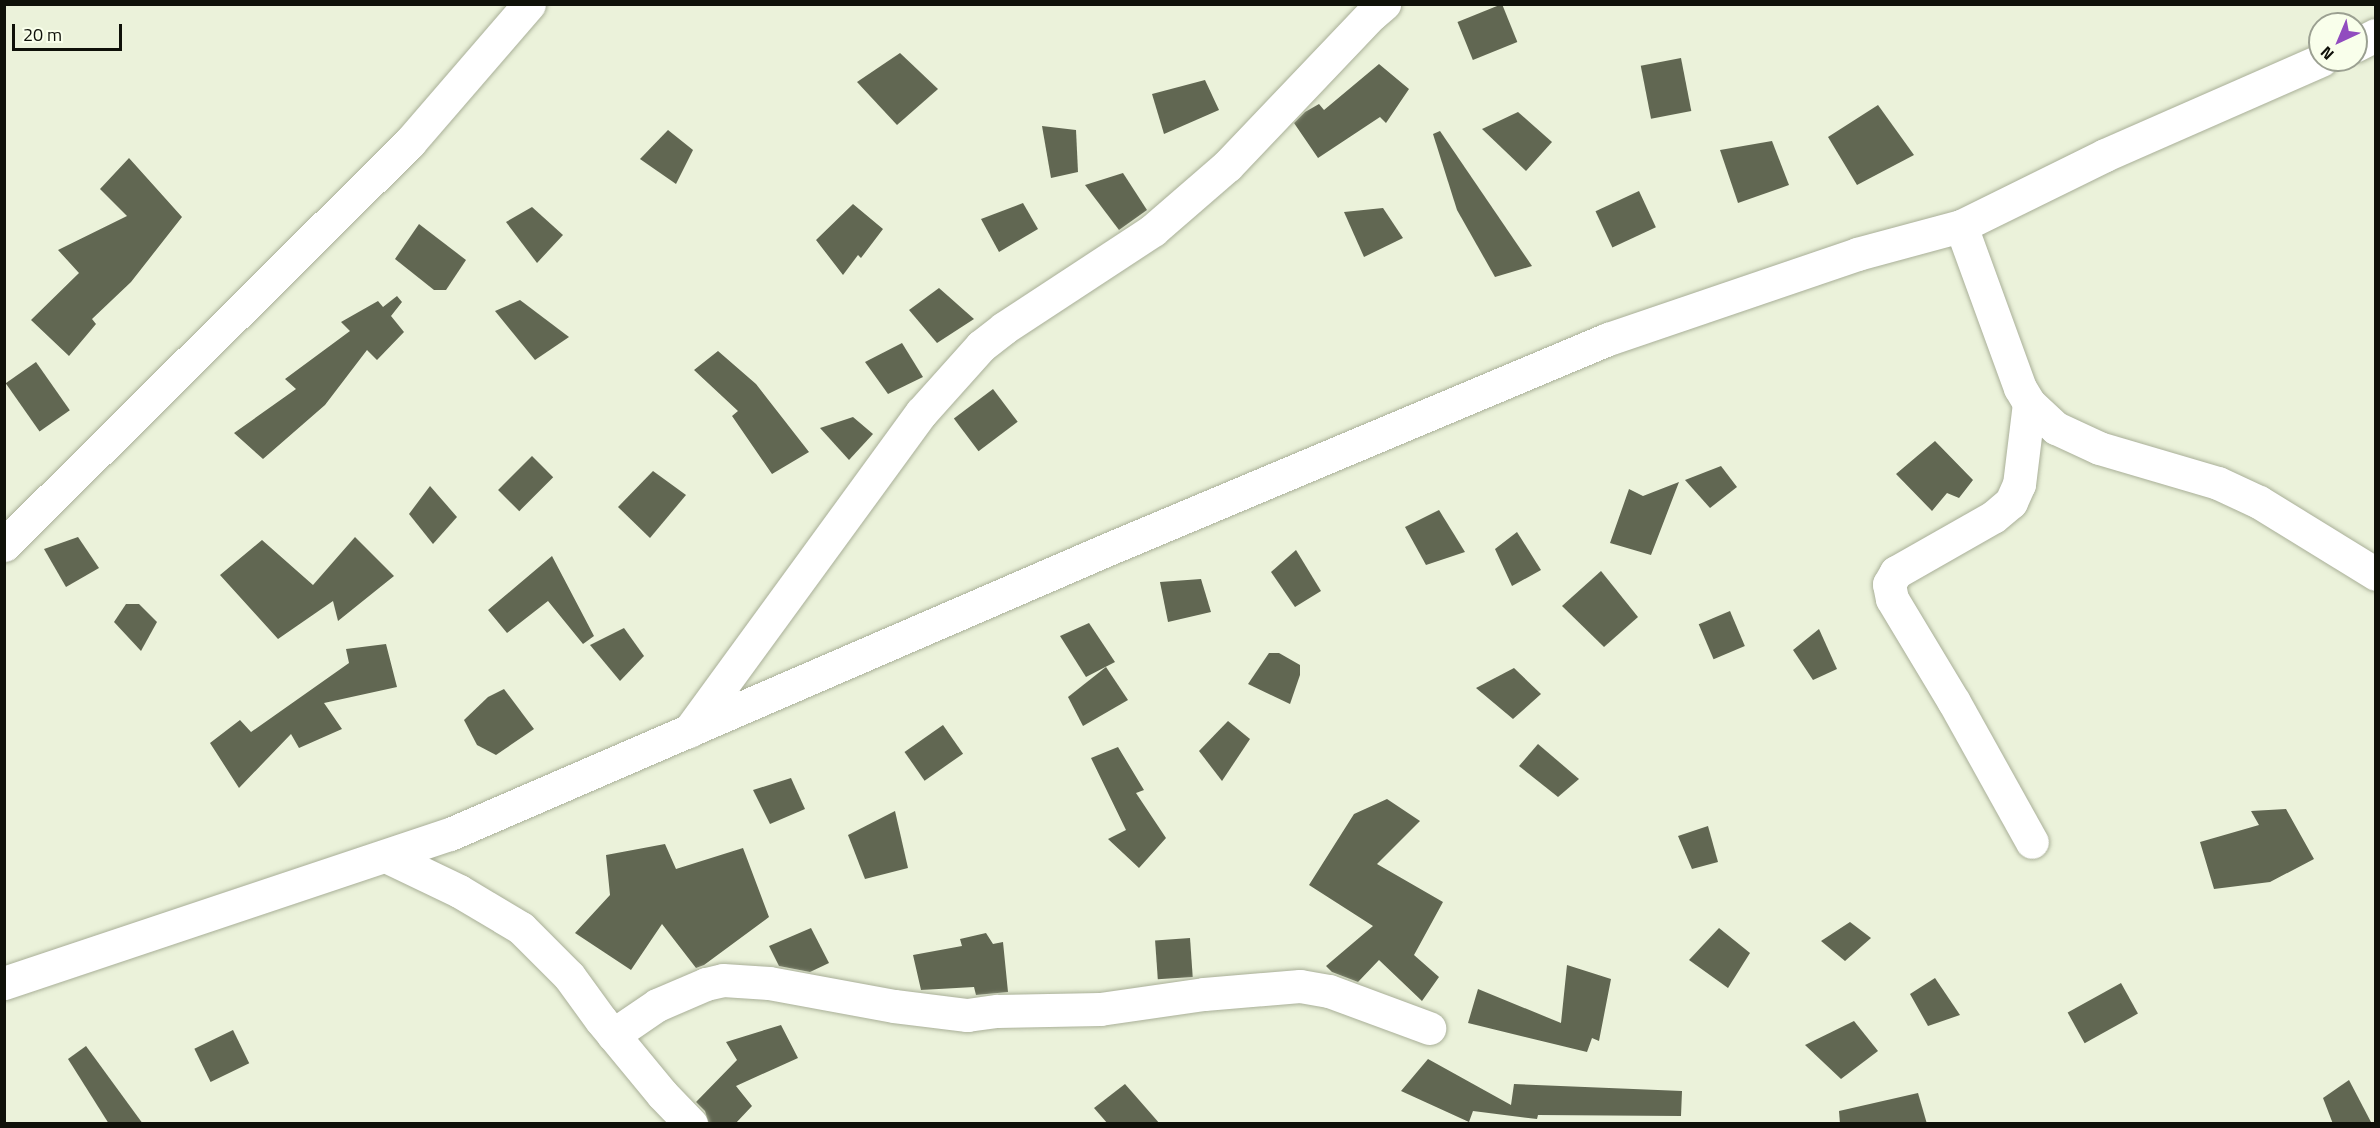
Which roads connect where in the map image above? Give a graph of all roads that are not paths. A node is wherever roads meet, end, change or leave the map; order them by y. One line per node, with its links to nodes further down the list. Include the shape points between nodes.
1 (529, 4): 6 (street, via 410,142)
2 (1384, 4): 8 (street, via 1227,166 1153,230 981,346 921,414)
3 (2308, 66): 4 (street, via 2106,154)
4 (1961, 226): 5 (street, via 2020,388); 8 (street, via 1857,254 1608,339 1117,545)
5 (2029, 403): 7 (street, via 2056,428 2099,448 2218,483 2259,502); 9 (street, via 2019,484 2011,502 1993,517 1896,572 1889,584 1892,599)
6 (4, 545)
7 (2376, 574)
8 (688, 732): 10 (street, via 461,829)
9 (2032, 842)
10 (386, 856): 11 (street); 13 (street, via 459,891 521,928 569,976)
11 (4, 983)
12 (1429, 1028): 13 (street, via 1329,991 1300,986 1204,994 1100,1009 967,1015 769,983 723,980 657,1005)
13 (613, 1035): 14 (street)
14 (691, 1124)

